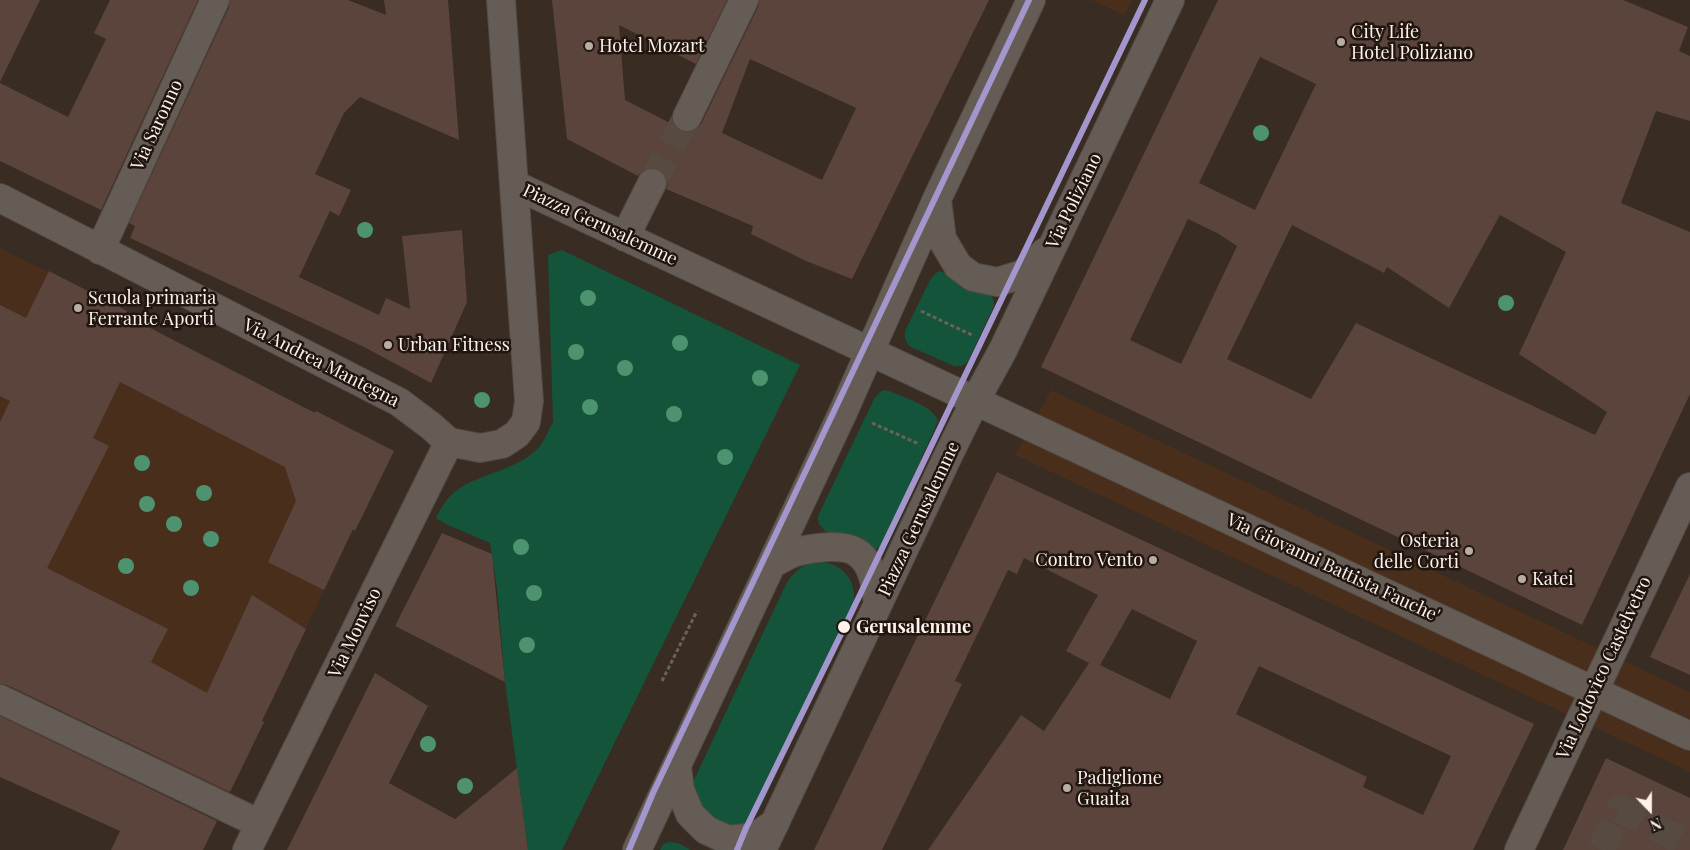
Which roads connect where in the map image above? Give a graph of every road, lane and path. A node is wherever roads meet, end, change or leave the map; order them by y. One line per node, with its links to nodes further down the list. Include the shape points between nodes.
1 (215, 0): 13 (street, Via Saronno)
2 (501, 0): 8 (street)
3 (744, 0): 6 (street)
4 (1031, 0): 10 (street)
5 (1170, 0): 12 (street, Via Poliziano)
6 (687, 117)
7 (652, 183): 11 (street)
8 (514, 185): 11 (street, Piazza Gerusalemme); 19 (street, Piazza Gerusalemme, via 529,401 526,422 517,434 502,444 480,448)
9 (0, 198): 13 (street, Via Andrea Mantegna)
10 (937, 199): 12 (street, via 942,239 958,266 973,277 997,282 1024,274); 16 (street)
11 (625, 237): 16 (street, Piazza Gerusalemme)
12 (1053, 244): 17 (street, Via Poliziano)
13 (100, 250): 19 (street, Via Andrea Mantegna, via 399,402)
14 (918, 310): 15 (path)
15 (980, 339)
16 (871, 352): 17 (street, Piazza Gerusalemme); 22 (street)
17 (975, 401): 23 (street, Piazza Gerusalemme); 26 (street, Via Giovanni Battista Fauche')
18 (864, 419): 20 (path)
19 (450, 442): 31 (street, Via Monviso)
20 (920, 445)
21 (1690, 487): 26 (street, Via Lodovico Castelvetro)
22 (772, 564): 23 (street, via 794,552 814,548 842,548 856,552 865,560 875,580); 29 (street)
23 (878, 604): 30 (street, Piazza Gerusalemme)
24 (698, 611): 25 (path)
25 (662, 681)
26 (1594, 691): 28 (street, Via Giovanni Battista Fauche'); 35 (street, Via Lodovico Castelvetro)
27 (0, 700): 31 (street)
28 (1690, 736)
29 (677, 767): 30 (street, via 680,790 690,814 706,830 728,840 755,837); 33 (street)
30 (775, 823): 34 (street, Piazza Gerusalemme)
31 (260, 824): 32 (street, Via Monviso)
32 (247, 850)
33 (637, 850)
34 (762, 850)
35 (1519, 850)

